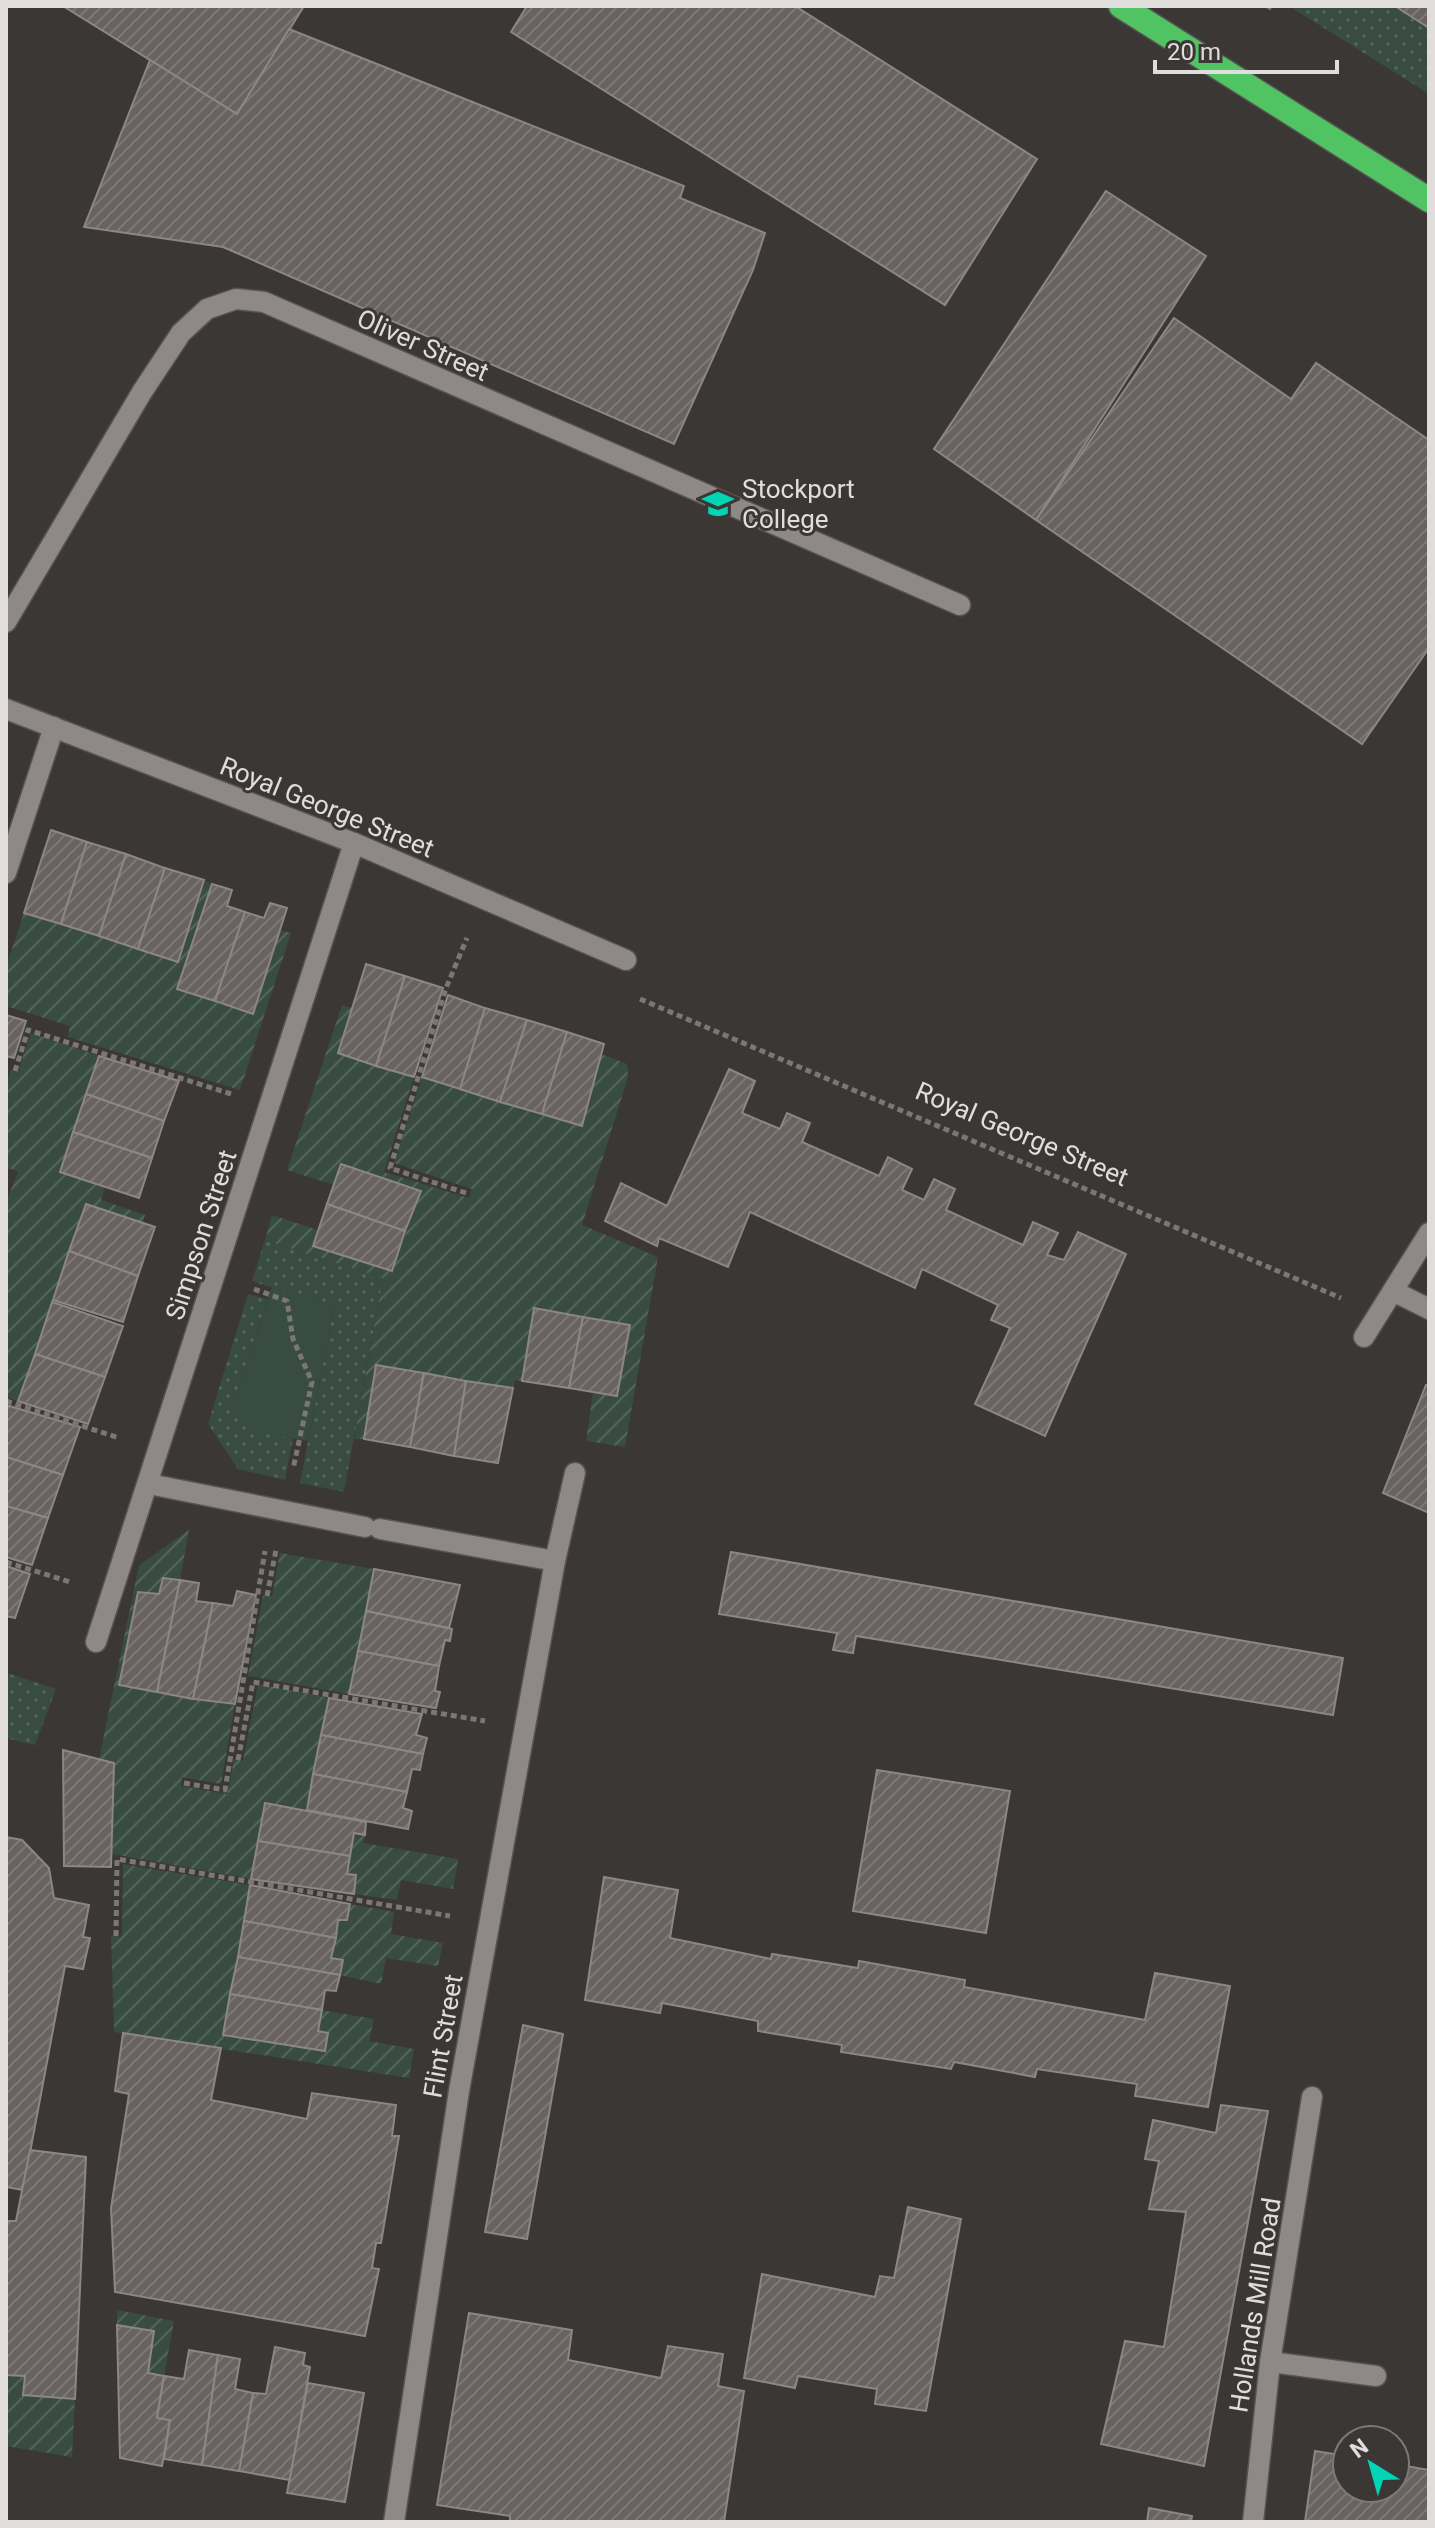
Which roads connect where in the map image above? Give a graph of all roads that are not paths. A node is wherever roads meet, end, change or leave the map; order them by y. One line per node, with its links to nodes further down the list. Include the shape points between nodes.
1 (1121, 6): 2 (highway)
2 (1429, 200)
3 (960, 605): 4 (street, Oliver Street, via 264,302 236,299 207,309 181,333)
4 (6, 622)
5 (6, 709): 6 (street, Royal George Street)
6 (54, 727): 7 (street, Royal George Street); 8 (street)
7 (354, 843): 9 (street, Royal George Street); 15 (street, Simpson Street)
8 (6, 873)
9 (626, 960)
10 (1429, 1233): 11 (street)
11 (1393, 1291): 12 (street); 13 (street)
12 (1429, 1309)
13 (1364, 1337)
14 (575, 1473): 16 (street, Flint Street)
15 (149, 1484): 16 (street); 17 (street, Simpson Street)
16 (555, 1561): 21 (street, Flint Street, via 459,2091)
17 (96, 1642)
18 (1312, 2097): 19 (street, Hollands Mill Road)
19 (1270, 2362): 20 (street); 22 (street, Hollands Mill Road)
20 (1376, 2376)
21 (394, 2522)
22 (1253, 2522)

